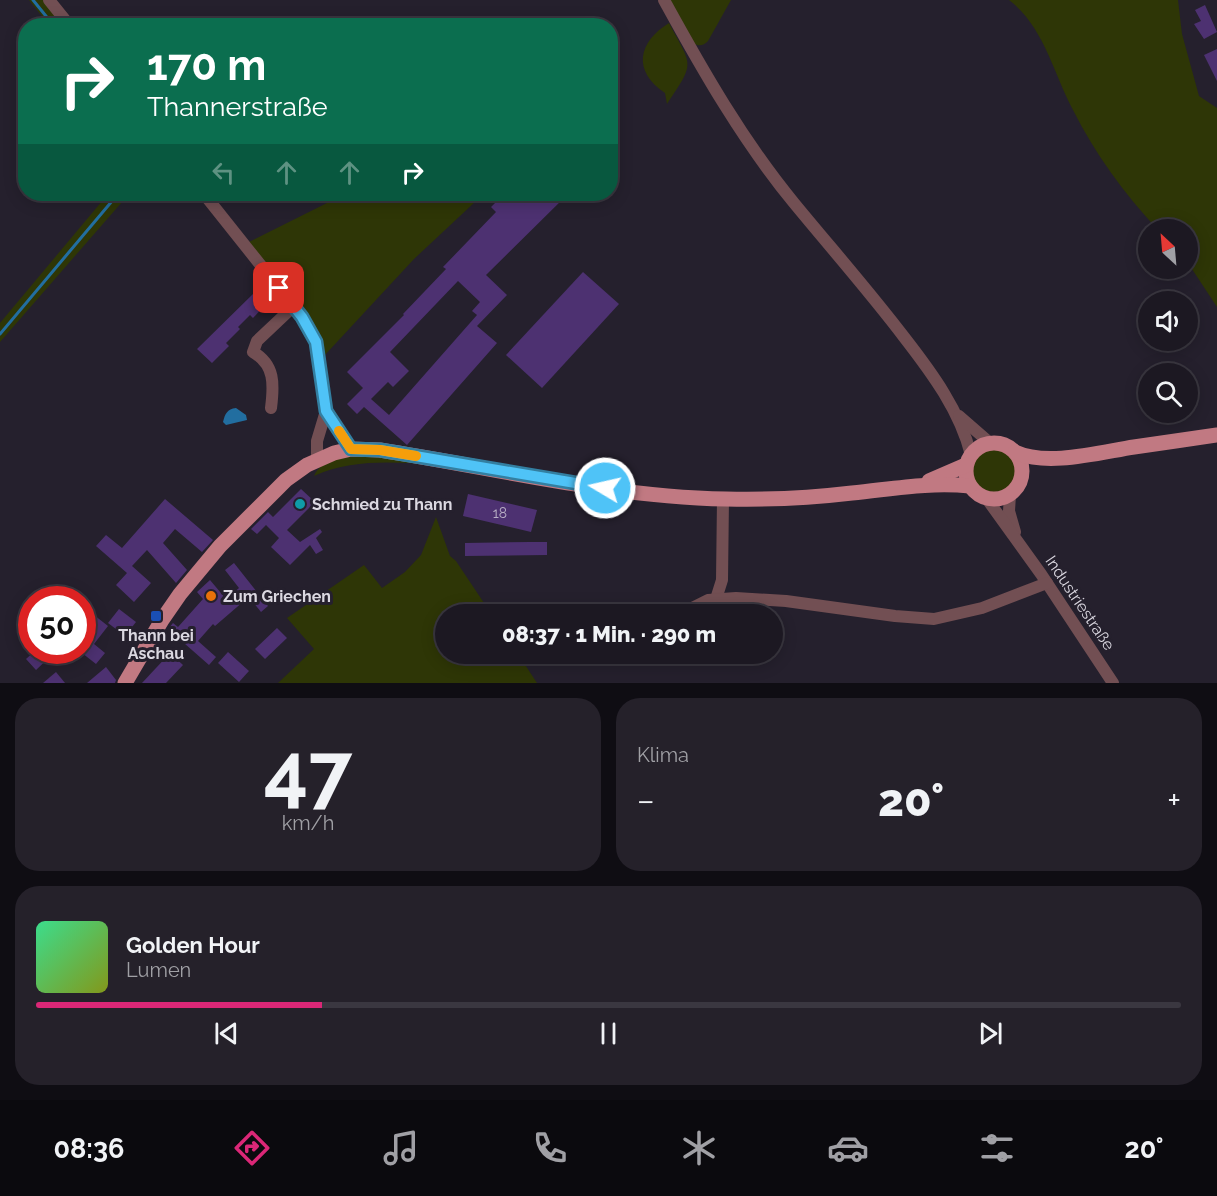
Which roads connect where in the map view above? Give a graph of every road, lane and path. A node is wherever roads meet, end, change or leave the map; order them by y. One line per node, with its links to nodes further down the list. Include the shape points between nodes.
1 (50, 0): 3 (street)
2 (664, 0): 8 (street, via 699,63 769,171 917,353)
3 (64, 18)
4 (210, 201): 5 (street)
5 (294, 306): 6 (street, via 257,341 253,352 264,359 270,370); 7 (street, via 316,342)
6 (271, 408)
7 (326, 411): 11 (street); 14 (street)
8 (956, 413): 10 (street); 15 (street)
9 (1217, 435): 13 (main road)
10 (990, 443): 12 (main road); 15 (main road, via 981,446)
11 (351, 449): 14 (main road); 20 (main road, via 380,450 644,493)
12 (1015, 452): 13 (main road, via 1037,457); 16 (main road)
13 (1078, 456): 16 (main road, via 1038,467)
14 (316, 460): 26 (main road, via 286,480 220,546 162,620)
15 (968, 460): 17 (main road); 18 (main road, via 966,477)
16 (1022, 478): 19 (main road)
17 (924, 484): 18 (main road); 20 (main road, via 806,497)
18 (970, 486): 21 (main road)
19 (1010, 495): 21 (main road); 22 (street, Industriestraße, via 1009,511)
20 (723, 499): 24 (street, via 722,580)
21 (987, 499): 22 (street, Industriestraße)
22 (1019, 542): 23 (street, Industriestraße)
23 (1047, 583): 24 (street, via 982,608 934,619 760,598); 27 (street, Industriestraße)
24 (716, 599): 25 (street)
25 (701, 604)
26 (125, 683)
27 (1113, 683)

